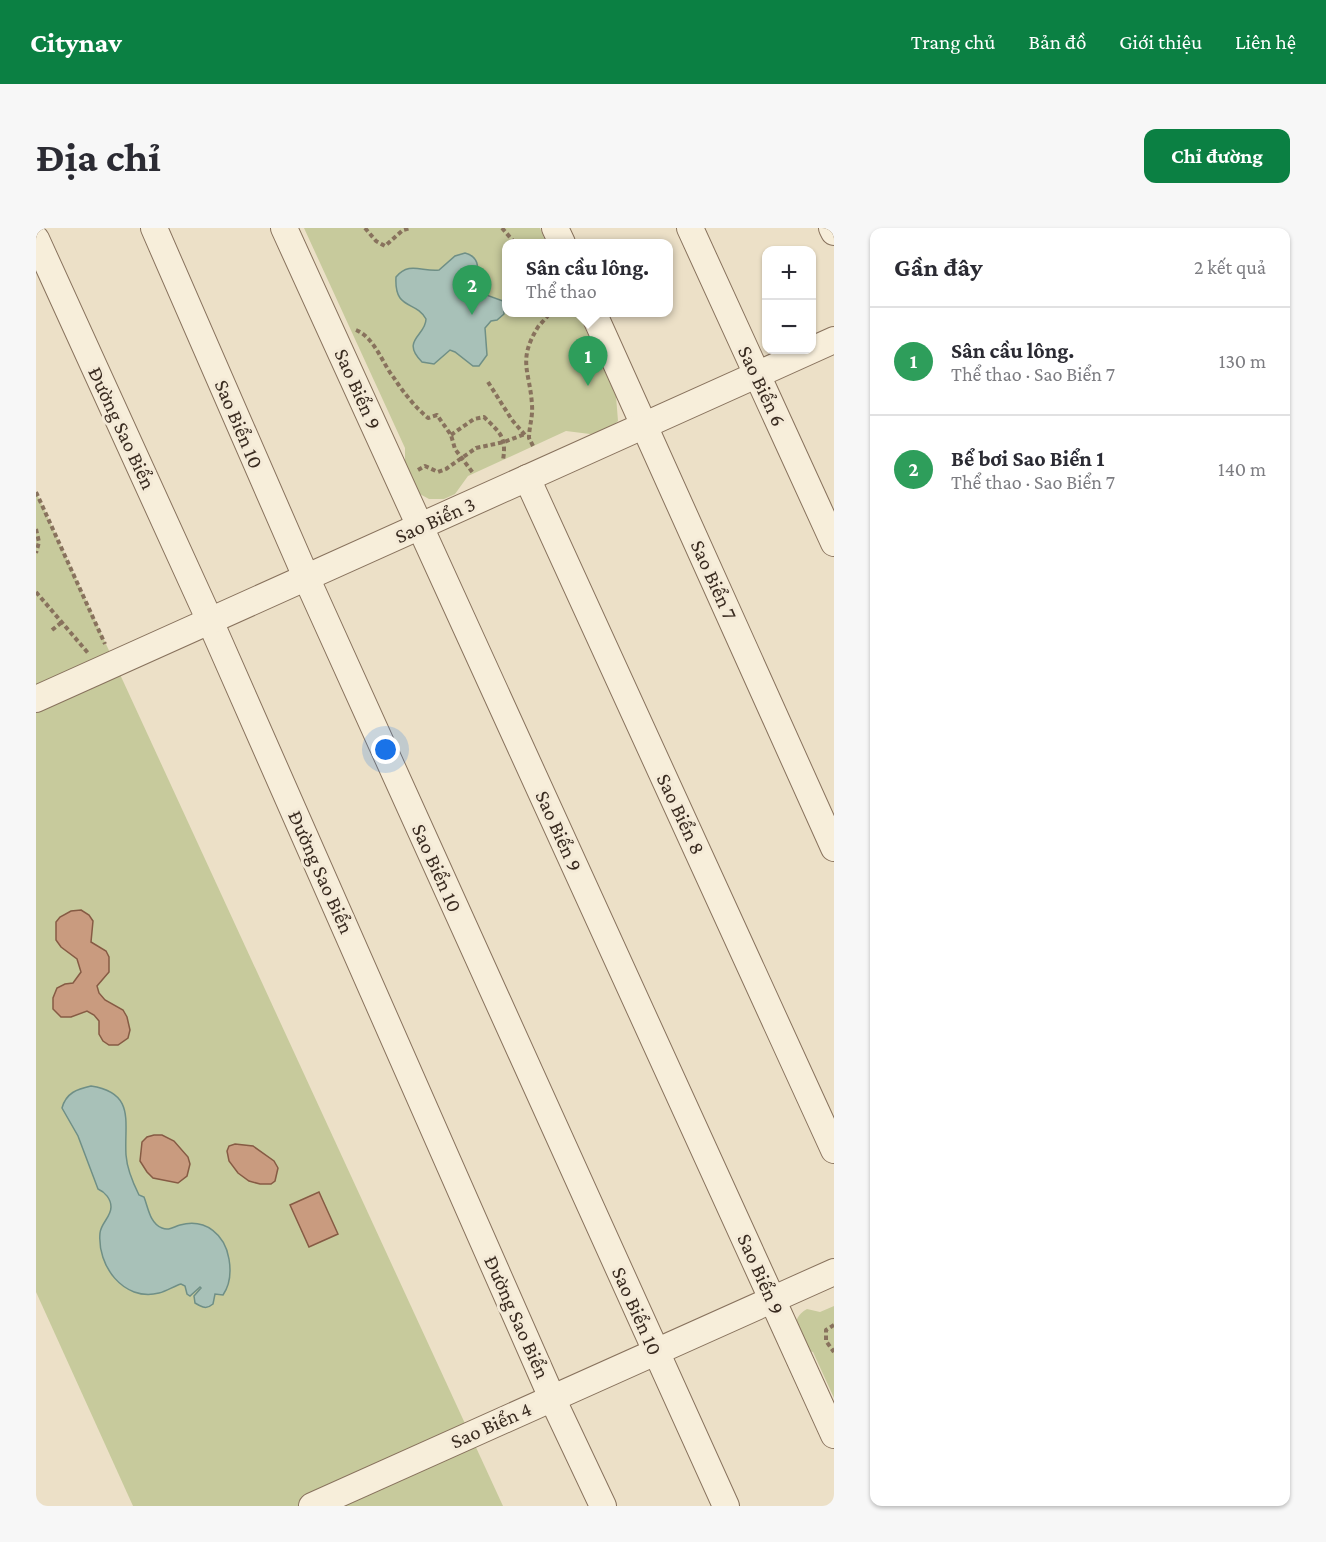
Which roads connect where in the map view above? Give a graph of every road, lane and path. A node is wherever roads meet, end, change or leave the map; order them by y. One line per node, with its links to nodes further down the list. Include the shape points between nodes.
1 (154, 228): 28 (street, Sao Biển 10)
2 (284, 228): 24 (street, Sao Biển 9)
3 (365, 228): 4 (path, via 385,246)
4 (411, 228)
5 (690, 228): 11 (street, Sao Biển 6)
6 (36, 239): 30 (street, Đường Sao Biển)
7 (546, 317): 15 (path, via 525,355 532,403)
8 (595, 317): 13 (street, Sao Biển 7)
9 (350, 328): 14 (path, via 371,343 420,412 428,418 437,415)
10 (834, 340): 11 (street, Sao Biển 3)
11 (757, 375): 13 (street, Sao Biển 3); 26 (street, Sao Biển 6)
12 (488, 382): 15 (path)
13 (645, 426): 22 (street, Sao Biển 3); 36 (street, Sao Biển 7)
14 (451, 435): 16 (path, via 474,419 484,417); 18 (path)
15 (527, 436): 16 (path); 17 (path)
16 (504, 442): 18 (path, via 481,446); 19 (path)
17 (533, 446)
18 (461, 458): 20 (path); 21 (path, via 438,472 425,466)
19 (503, 460)
20 (473, 473)
21 (411, 475)
22 (527, 478): 24 (street, Sao Biển 3); 37 (street, Sao Biển 8)
23 (36, 492): 33 (path)
24 (420, 526): 28 (street, Sao Biển 3); 39 (street, Sao Biển 9)
25 (36, 530): 27 (path)
26 (834, 543)
27 (36, 553)
28 (306, 577): 30 (street, Sao Biển 3); 42 (street, Sao Biển 10)
29 (36, 592): 31 (path)
30 (210, 621): 35 (street, Sao Biển 3); 43 (street, Đường Sao Biển)
31 (62, 622): 32 (path); 34 (path)
32 (52, 630)
33 (106, 646)
34 (90, 654)
35 (36, 699)
36 (834, 848)
37 (834, 1150)
38 (834, 1272): 39 (street, Sao Biển 4)
39 (772, 1300): 42 (street, Sao Biển 4); 44 (street, Sao Biển 9)
40 (834, 1325): 41 (path, via 826,1330 826,1341)
41 (834, 1352)
42 (656, 1353): 43 (street, Sao Biển 4); 47 (street, Sao Biển 10)
43 (552, 1398): 45 (street, Sao Biển 4); 46 (street, Đường Sao Biển)
44 (834, 1435)
45 (312, 1506)
46 (603, 1506)
47 (726, 1506)

